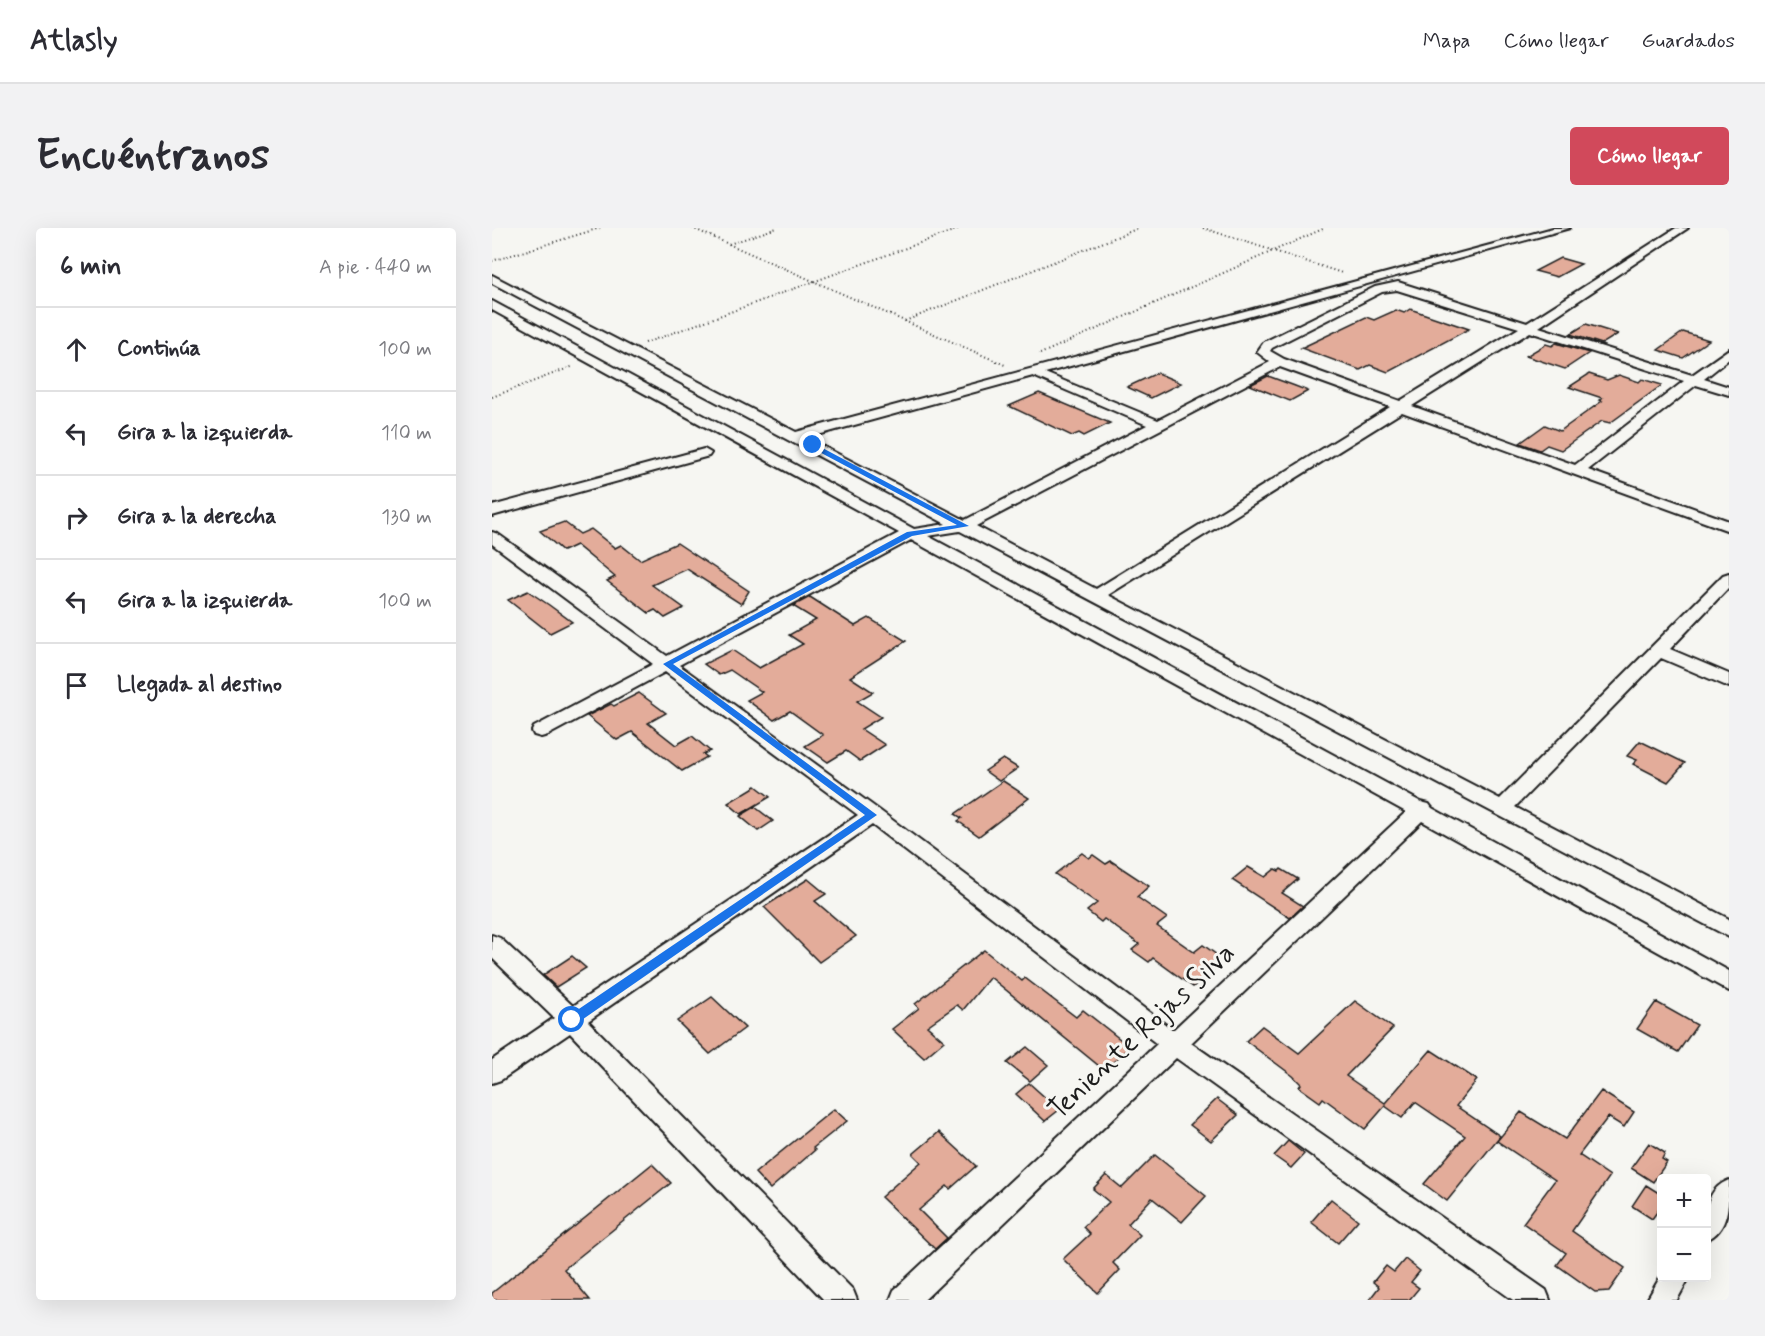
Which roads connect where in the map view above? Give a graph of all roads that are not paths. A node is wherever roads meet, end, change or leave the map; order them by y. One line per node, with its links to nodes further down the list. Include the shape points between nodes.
1 (1565, 228): 8 (street)
2 (1683, 228): 5 (street)
3 (492, 278): 17 (street)
4 (492, 305): 19 (street)
5 (1528, 328): 7 (street, via 1388,286 1268,345 1263,352); 9 (street); 11 (street)
6 (1729, 353): 9 (street)
7 (1279, 362): 11 (street); 12 (street)
8 (1032, 375): 12 (street); 13 (street)
9 (1695, 381): 10 (street); 15 (street)
10 (1729, 391)
11 (1400, 406): 15 (street); 22 (street)
12 (1159, 425): 17 (street)
13 (801, 435)
14 (704, 453): 16 (street)
15 (1578, 471): 18 (street)
16 (492, 511)
17 (965, 526): 19 (street); 22 (street)
18 (1729, 526)
19 (910, 534): 24 (street); 27 (street)
20 (492, 537): 24 (street)
21 (1729, 578): 23 (street)
22 (1097, 596): 28 (street)
23 (1658, 650): 25 (street); 28 (street)
24 (667, 664): 26 (street); 29 (street)
25 (1729, 681)
26 (541, 731)
27 (1422, 809): 32 (street); 34 (street, Teniente Rojas Silva)
28 (1502, 809): 30 (street)
29 (872, 815): 33 (street); 34 (street)
30 (1729, 929)
31 (492, 945): 33 (street)
32 (1729, 982)
33 (572, 1020): 35 (street); 39 (street)
34 (1173, 1043): 40 (street, Teniente Rojas Silva); 41 (street)
35 (492, 1073)
36 (1729, 1192): 37 (street)
37 (1711, 1221)
38 (1672, 1282): 42 (street)
39 (843, 1300)
40 (904, 1300)
41 (1536, 1300)
42 (1661, 1300)

